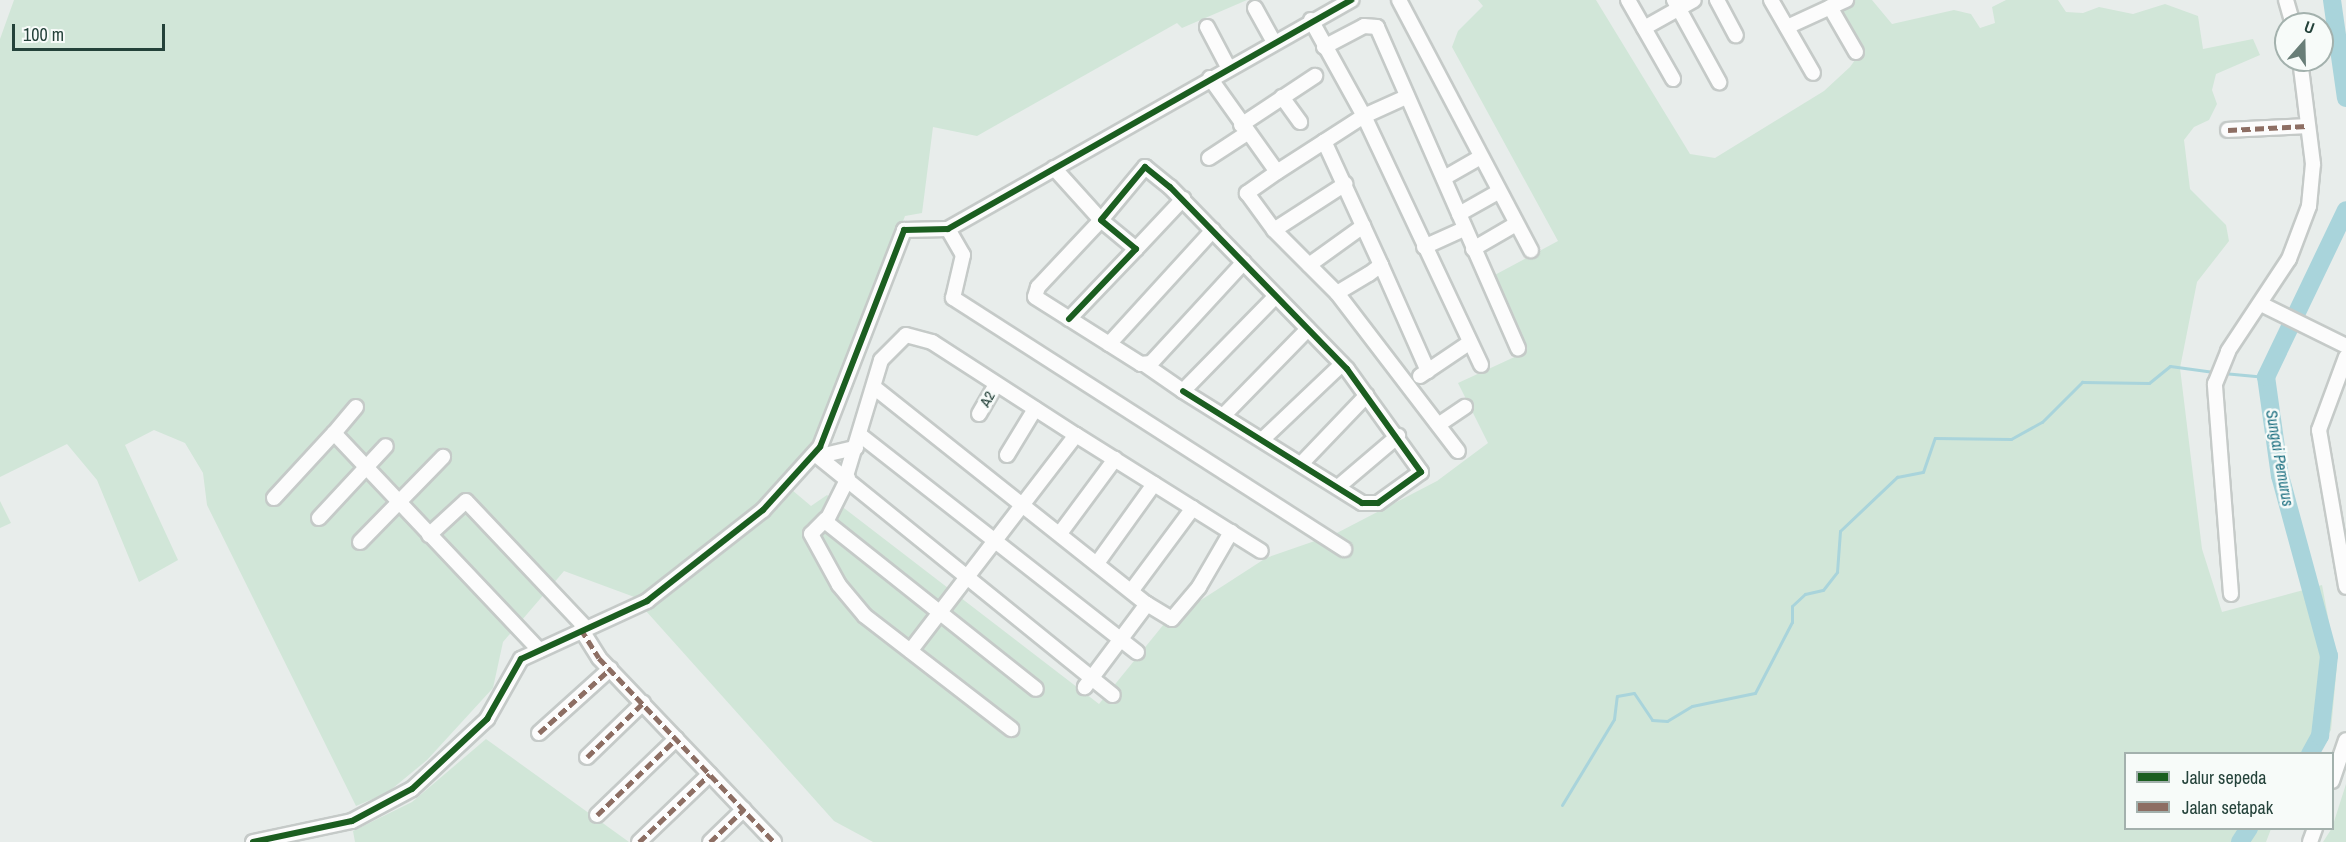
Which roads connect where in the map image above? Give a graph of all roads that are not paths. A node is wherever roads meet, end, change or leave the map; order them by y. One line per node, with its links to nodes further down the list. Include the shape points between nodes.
1 (1351, 0): 11 (street)
2 (1398, 0): 35 (street)
3 (1628, 0): 14 (street)
4 (1694, 0): 8 (street)
5 (1717, 0): 15 (street)
6 (1771, 0): 13 (street)
7 (1846, 0): 9 (street)
8 (1676, 4): 14 (street); 25 (street)
9 (1830, 7): 13 (street); 18 (street)
10 (1255, 8): 16 (street)
11 (1311, 20): 16 (street); 17 (street)
12 (1207, 27): 19 (street)
13 (1786, 27): 21 (street)
14 (1644, 28): 24 (street)
15 (1736, 35)
16 (1273, 40): 19 (street)
17 (1324, 47): 27 (street, via 1374,24); 28 (street)
18 (1856, 52)
19 (1228, 67): 23 (street)
20 (2301, 72): 30 (street)
21 (1813, 74)
22 (1314, 76): 26 (street)
23 (1210, 78): 31 (street); 36 (street)
24 (1673, 79)
25 (1719, 82)
26 (1282, 97): 29 (street); 31 (street)
27 (1404, 98): 28 (street); 38 (street)
28 (1364, 116): 33 (street); 50 (street)
29 (1300, 122)
30 (2307, 126): 32 (street); 59 (street, via 2313,164 2309,206 2289,259)
31 (1244, 129): 34 (street); 37 (street)
32 (2228, 130)
33 (1324, 141): 37 (street); 39 (street)
34 (1209, 158)
35 (1479, 158): 38 (street); 40 (street)
36 (1054, 168): 43 (street); 46 (street)
37 (1277, 172): 49 (street, via 1247,193)
38 (1444, 178): 42 (street)
39 (1345, 184): 45 (street); 49 (street)
40 (1498, 192): 42 (street); 44 (street)
41 (1183, 199): 43 (street, via 1145,167); 48 (street); 51 (street)
42 (1459, 214): 47 (street)
43 (1101, 220): 51 (street); 60 (street, via 1036,291 1035,297)
44 (1516, 224): 52 (street); 53 (street)
45 (1363, 226): 55 (street); 56 (street)
46 (948, 229): 89 (street, via 904,230); 109 (street, via 963,255 953,298)
47 (1464, 229): 50 (street); 52 (street)
48 (1213, 230): 54 (street); 63 (street)
49 (1274, 230): 55 (street)
50 (1424, 247): 62 (street)
51 (1136, 249): 60 (street)
52 (1473, 249): 65 (street)
53 (1531, 250)
54 (1244, 262): 58 (street); 67 (street, via 1151,363)
55 (1309, 265): 57 (street)
56 (1381, 265): 57 (street); 70 (street)
57 (1337, 293): 71 (street)
58 (1276, 296): 61 (street); 74 (street)
59 (2261, 304): 64 (street); 115 (street, via 2220,371 2215,392)
60 (1069, 319): 63 (street)
61 (1308, 329): 68 (street); 80 (street)
62 (1469, 343): 69 (street); 70 (street)
63 (1109, 344): 67 (street)
64 (2346, 346)
65 (1518, 348)
66 (2346, 357): 113 (street, via 2319,430)
67 (1144, 364): 74 (street)
68 (1342, 364): 75 (street); 85 (street)
69 (1481, 365)
70 (1428, 371): 71 (street)
71 (1411, 382): 81 (street)
72 (996, 384): 73 (street, via 914,334 886,352); 78 (street); 79 (street, A2)
73 (875, 388): 86 (street); 100 (street)
74 (1183, 391): 80 (street)
75 (1367, 395): 84 (street); 93 (street)
76 (356, 407): 82 (street)
77 (1466, 407): 81 (street)
78 (1035, 409): 83 (street); 90 (street)
79 (979, 414)
80 (1224, 415): 85 (street)
81 (1441, 423): 88 (street)
82 (334, 433): 94 (street); 98 (street)
83 (1076, 435): 92 (street); 100 (street)
84 (1398, 436): 97 (street); 97 (street, via 1420,472 1377,503 1362,503)
85 (1263, 439): 93 (street)
86 (858, 442): 89 (street); 95 (street); 107 (street)
87 (387, 446): 94 (street)
88 (1458, 451)
89 (818, 455): 95 (street); 118 (street, via 763,510 646,601)
90 (1007, 455)
91 (443, 457): 99 (street)
92 (1115, 459): 96 (street); 104 (street)
93 (1301, 464): 97 (street)
94 (367, 468): 99 (street); 102 (street)
95 (847, 477): 103 (street); 112 (street)
96 (1154, 484): 101 (street); 111 (street)
97 (1338, 487)
98 (274, 498)
99 (397, 500): 106 (street); 108 (street)
100 (1023, 502): 104 (street); 107 (street)
101 (1193, 508): 105 (street); 114 (street)
102 (320, 518)
103 (826, 519): 117 (street); 121 (street, via 811,534 839,585 865,616)
104 (1061, 532): 111 (street)
105 (1231, 532): 110 (street); 116 (street, via 1199,587 1172,618)
106 (429, 535): 118 (street, via 466,501); 120 (street)
107 (996, 539): 112 (street); 119 (street)
108 (360, 542)
109 (1344, 549)
110 (1261, 551)
111 (1098, 562): 114 (street)
112 (966, 578): 117 (street); 124 (street)
113 (2346, 587)
114 (1132, 590): 116 (street)
115 (2231, 594)
116 (1147, 604): 119 (street)
117 (940, 613): 121 (street); 125 (street)
118 (583, 628): 120 (street); 123 (street)
119 (1122, 641): 122 (street); 124 (street)
120 (539, 650): 137 (street, via 521,659 487,718 412,789 352,821)
121 (910, 651): 128 (street)
122 (1137, 652)
123 (610, 669): 127 (street); 129 (street)
124 (1088, 682): 126 (street)
125 (1036, 689)
126 (1113, 695)
127 (642, 703): 130 (street); 132 (street)
128 (1011, 729)
129 (539, 733)
130 (676, 739): 133 (street); 136 (street)
131 (2346, 740): 134 (street)
132 (587, 757)
133 (710, 774): 135 (street); 138 (street)
134 (2334, 775)
135 (744, 809): 139 (street); 140 (street)
136 (597, 815)
137 (253, 842)
138 (639, 842)
139 (710, 842)
140 (774, 842)

